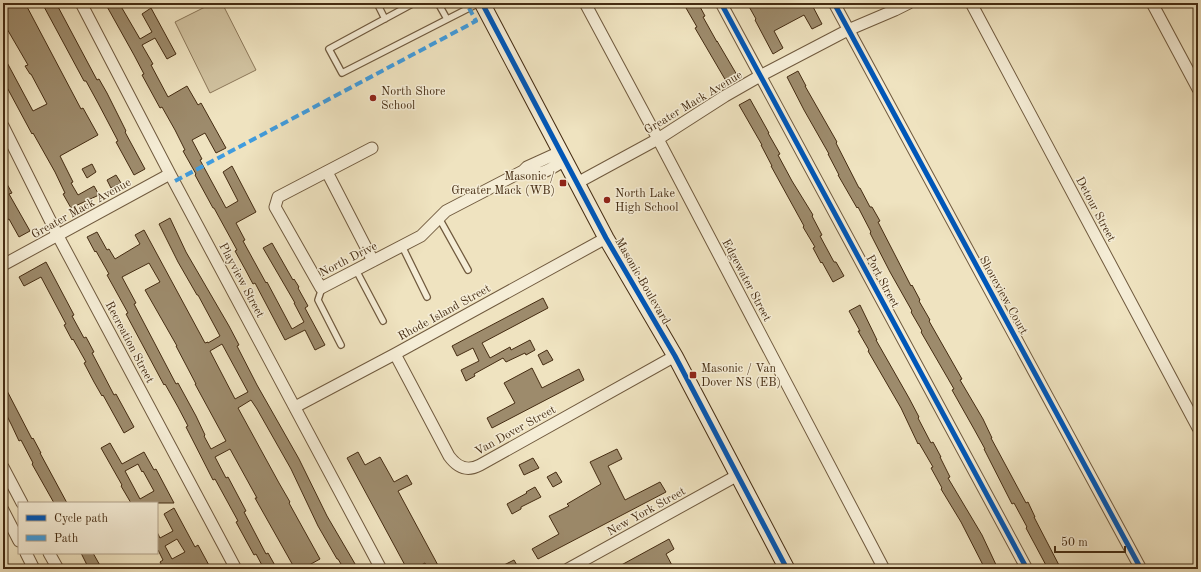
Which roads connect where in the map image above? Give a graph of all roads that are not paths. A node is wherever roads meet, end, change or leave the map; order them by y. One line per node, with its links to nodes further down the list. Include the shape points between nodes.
1 (81, 3): 22 (street, Playview Street)
2 (377, 3): 12 (lane)
3 (414, 3): 12 (lane)
4 (438, 3): 13 (lane)
5 (481, 3): 13 (lane); 20 (street, Masonic Boulevard)
6 (585, 3): 18 (street, Edgewater Street)
7 (722, 3): 15 (street, Port Street)
8 (834, 3): 14 (street, Shoreview Court)
9 (909, 3): 14 (street, Greater Mack Avenue)
10 (971, 3): 39 (street, Detour Street)
11 (1152, 3): 16 (street)
12 (385, 19): 13 (lane, via 329,49 342,73)
13 (447, 19)
14 (848, 30): 15 (street, Greater Mack Avenue); 55 (street, Shoreview Court)
15 (760, 76): 18 (street, Greater Mack Avenue); 54 (street, Port Street)
16 (1198, 89)
17 (3, 126): 25 (street, Recreation Street)
18 (658, 139): 23 (street, Greater Mack Avenue); 53 (street, Edgewater Street)
19 (372, 148): 21 (street, North Drive)
20 (562, 156): 23 (street, Masonic Boulevard); 24 (street, North Drive, via 528,167 446,210)
21 (327, 172): 28 (street); 32 (street, North Drive, via 278,197 275,207)
22 (170, 174): 25 (street, Greater Mack Avenue); 38 (street, Playview Street)
23 (577, 183): 26 (street, Masonic Boulevard)
24 (439, 218): 27 (street, North Drive, via 421,236); 31 (lane)
25 (58, 236): 29 (street, Greater Mack Avenue); 49 (street, Recreation Street)
26 (606, 238): 36 (street, Rhode Island Street); 37 (street, Masonic Boulevard)
27 (402, 246): 28 (street, North Drive); 33 (lane)
28 (373, 261): 30 (street, North Drive)
29 (3, 265)
30 (356, 270): 32 (street, North Drive); 34 (lane)
31 (468, 270)
32 (322, 287): 35 (lane, via 318,300)
33 (427, 297)
34 (383, 321)
35 (341, 345)
36 (395, 354): 37 (street, Van Dover Street, via 449,456 462,467 469,469); 38 (street, Rhode Island Street)
37 (675, 356): 41 (street, Masonic Boulevard)
38 (295, 407): 50 (street, Playview Street)
39 (1198, 428)
40 (3, 467): 42 (street)
41 (738, 475): 51 (street, New York Street); 52 (street, Masonic Boulevard)
42 (21, 502)
43 (3, 510): 44 (street)
44 (18, 538)
45 (26, 554): 47 (street)
46 (50, 554): 48 (street)
47 (34, 569)
48 (58, 569)
49 (236, 569)
50 (381, 569)
51 (568, 569)
52 (787, 569)
53 (884, 569)
54 (1026, 569)
55 (1141, 569)

